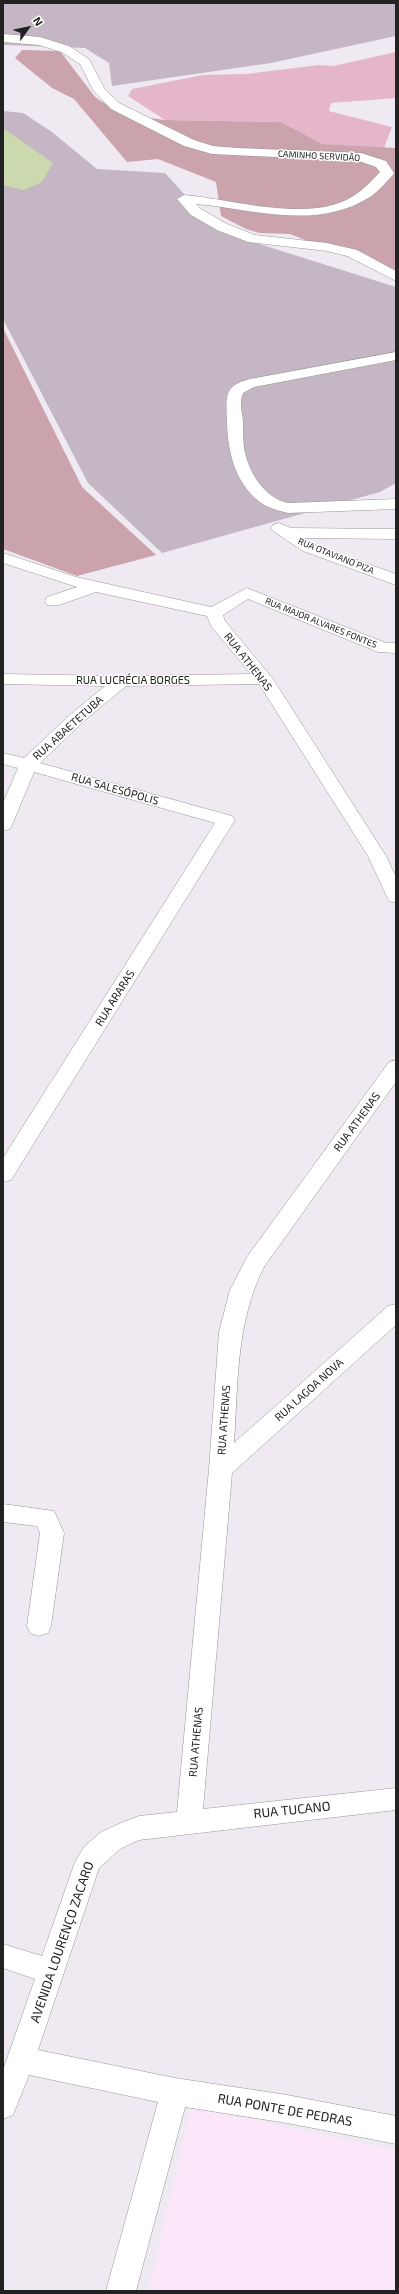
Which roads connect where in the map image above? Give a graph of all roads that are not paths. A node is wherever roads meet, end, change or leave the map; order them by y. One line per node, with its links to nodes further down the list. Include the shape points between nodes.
1 (3, 38): 2 (street, CAMINHO SERVIDÃO, via 40,41 65,49 85,62 99,90 115,106 189,143 212,150 361,157 381,164 387,173 379,184 361,198 324,211 296,214 184,199 196,212 222,227 253,239 327,247 352,253)
2 (396, 277)
3 (396, 356): 4 (street, via 250,383 240,386 234,397 237,451 246,474 258,494 271,504 288,508)
4 (396, 504)
5 (396, 534): 7 (street, RUA OTAVIANO PIZA, via 283,530 308,548)
6 (3, 558): 8 (street)
7 (396, 580)
8 (94, 587): 9 (street); 10 (street)
9 (53, 601)
10 (214, 613): 11 (street, RUA MAJOR ALVARES FONTES, via 247,593); 13 (street, RUA ATHENAS, via 217,622)
11 (392, 651)
12 (3, 679): 14 (street, RUA LUCRÉCIA BORGES)
13 (264, 679): 14 (street, RUA LUCRÉCIA BORGES); 19 (street, RUA ATHENAS, via 377,856)
14 (122, 681): 16 (street, RUA ABAETETUBA, via 78,717)
15 (3, 758): 16 (street, RUA SALESÓPOLIS)
16 (28, 764): 17 (street, RUA SALESÓPOLIS); 18 (street, RUA ABAETETUBA)
17 (226, 820): 21 (street, RUA ARARAS)
18 (3, 825)
19 (396, 897)
20 (396, 1067): 24 (street, RUA ATHENAS, via 255,1263 241,1290 230,1332)
21 (10, 1149): 22 (street, RUA ARARAS)
22 (3, 1175)
23 (396, 1312): 24 (street, RUA LAGOA NOVA)
24 (221, 1469): 28 (street, RUA ATHENAS)
25 (3, 1513): 26 (street, via 46,1518 52,1533)
26 (39, 1626)
27 (396, 1799): 28 (street, RUA TUCANO)
28 (189, 1821): 30 (street, AVENIDA LOURENÇO ZACARO, via 139,1828 118,1834 100,1846 88,1862)
29 (3, 1956): 30 (street)
30 (50, 1971): 31 (street, AVENIDA LOURENÇO ZACARO)
31 (22, 2060): 32 (street, RUA PONTE DE PEDRAS); 33 (street, AVENIDA LOURENÇO ZACARO)
32 (175, 2092): 34 (street, RUA PONTE DE PEDRAS, via 287,2109); 35 (street)
33 (3, 2105)
34 (396, 2130)
35 (121, 2291)

